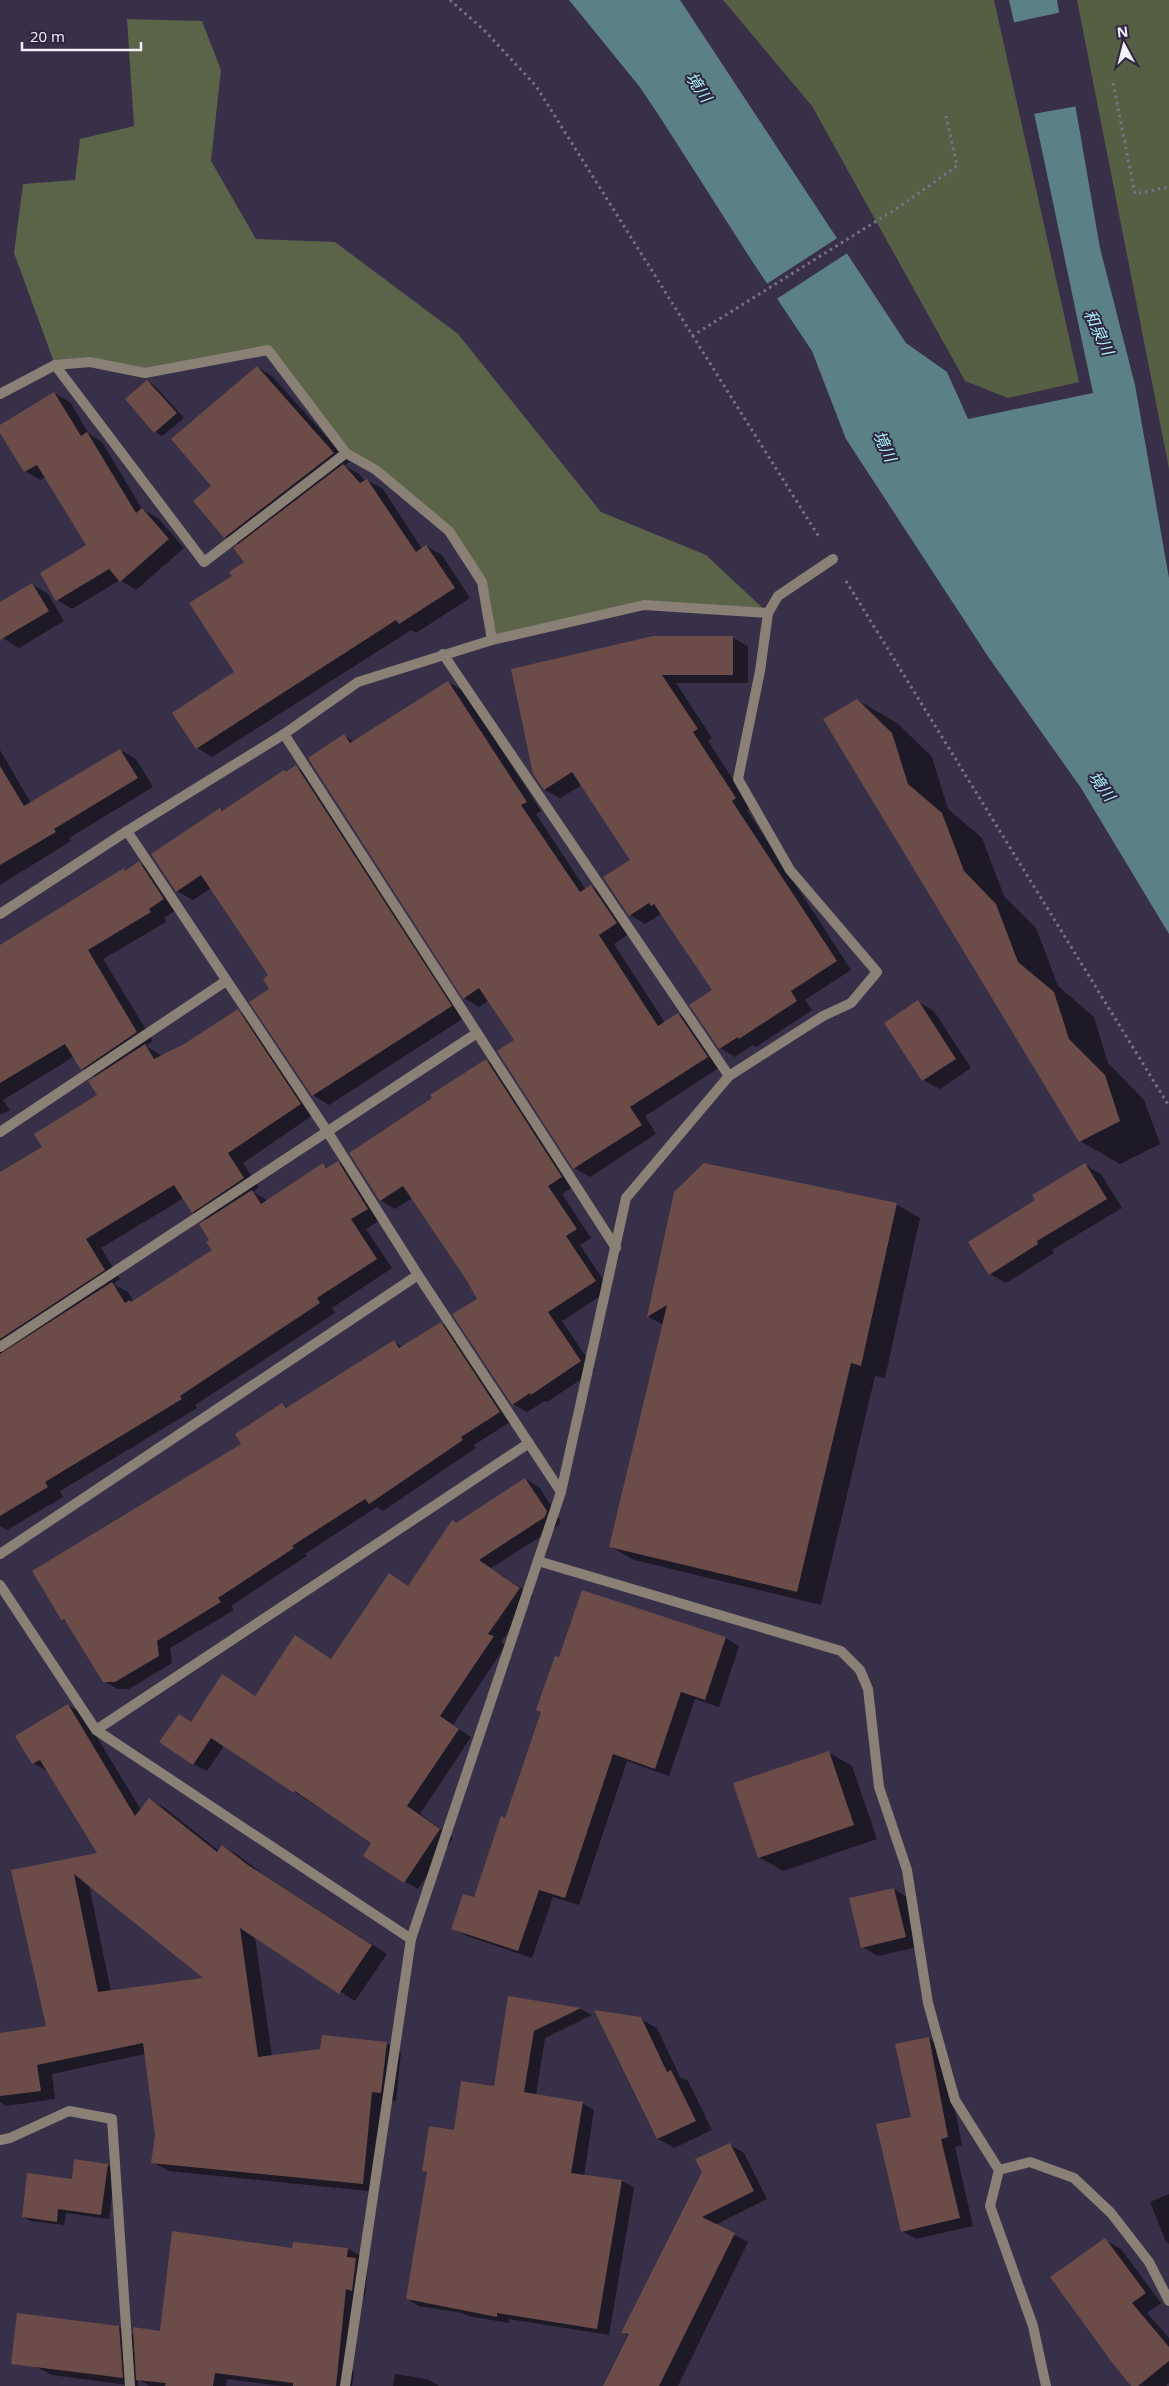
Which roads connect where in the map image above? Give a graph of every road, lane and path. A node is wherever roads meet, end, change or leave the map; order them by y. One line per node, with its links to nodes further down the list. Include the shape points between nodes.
1 (1113, 83): 3 (path, via 1135,194)
2 (946, 116): 4 (path, via 957,166 899,207)
3 (1169, 187)
4 (692, 336)
5 (55, 365): 6 (street); 7 (street, via 90,362 145,373 268,350); 7 (street, via 204,562)
6 (0, 394)
7 (346, 453): 10 (street, via 376,470 449,532 482,582)
8 (833, 558): 9 (street, via 778,596)
9 (768, 614): 10 (street, via 644,605); 17 (street, via 738,779 790,870 876,972 850,1003 823,1016)
10 (492, 640): 11 (street)
11 (443, 654): 12 (street, via 358,682); 17 (street)
12 (284, 734): 13 (street); 16 (street)
13 (127, 831): 14 (street); 15 (street)
14 (0, 914)
15 (226, 981): 18 (street); 19 (street)
16 (477, 1032): 18 (street); 20 (street)
17 (729, 1076): 20 (street, via 626,1198)
18 (327, 1131): 21 (street); 22 (street)
19 (0, 1132)
20 (616, 1248): 24 (street)
21 (418, 1275): 23 (street); 25 (street)
22 (0, 1347)
23 (529, 1443): 24 (street); 28 (street)
24 (561, 1492): 26 (street)
25 (0, 1554)
26 (538, 1561): 29 (street); 31 (street, via 841,1651 860,1670 868,1689 878,1787 907,1870 928,2003 956,2100)
27 (0, 1584): 28 (street)
28 (96, 1730): 29 (street)
29 (411, 1939): 34 (street)
30 (0, 2140): 33 (street, via 69,2111 112,2119)
31 (999, 2170): 32 (street, via 1030,2162 1074,2178 1111,2213 1149,2262); 35 (street, via 990,2206 1033,2326)
32 (1169, 2300)
33 (130, 2386)
34 (344, 2386)
35 (1046, 2386)

